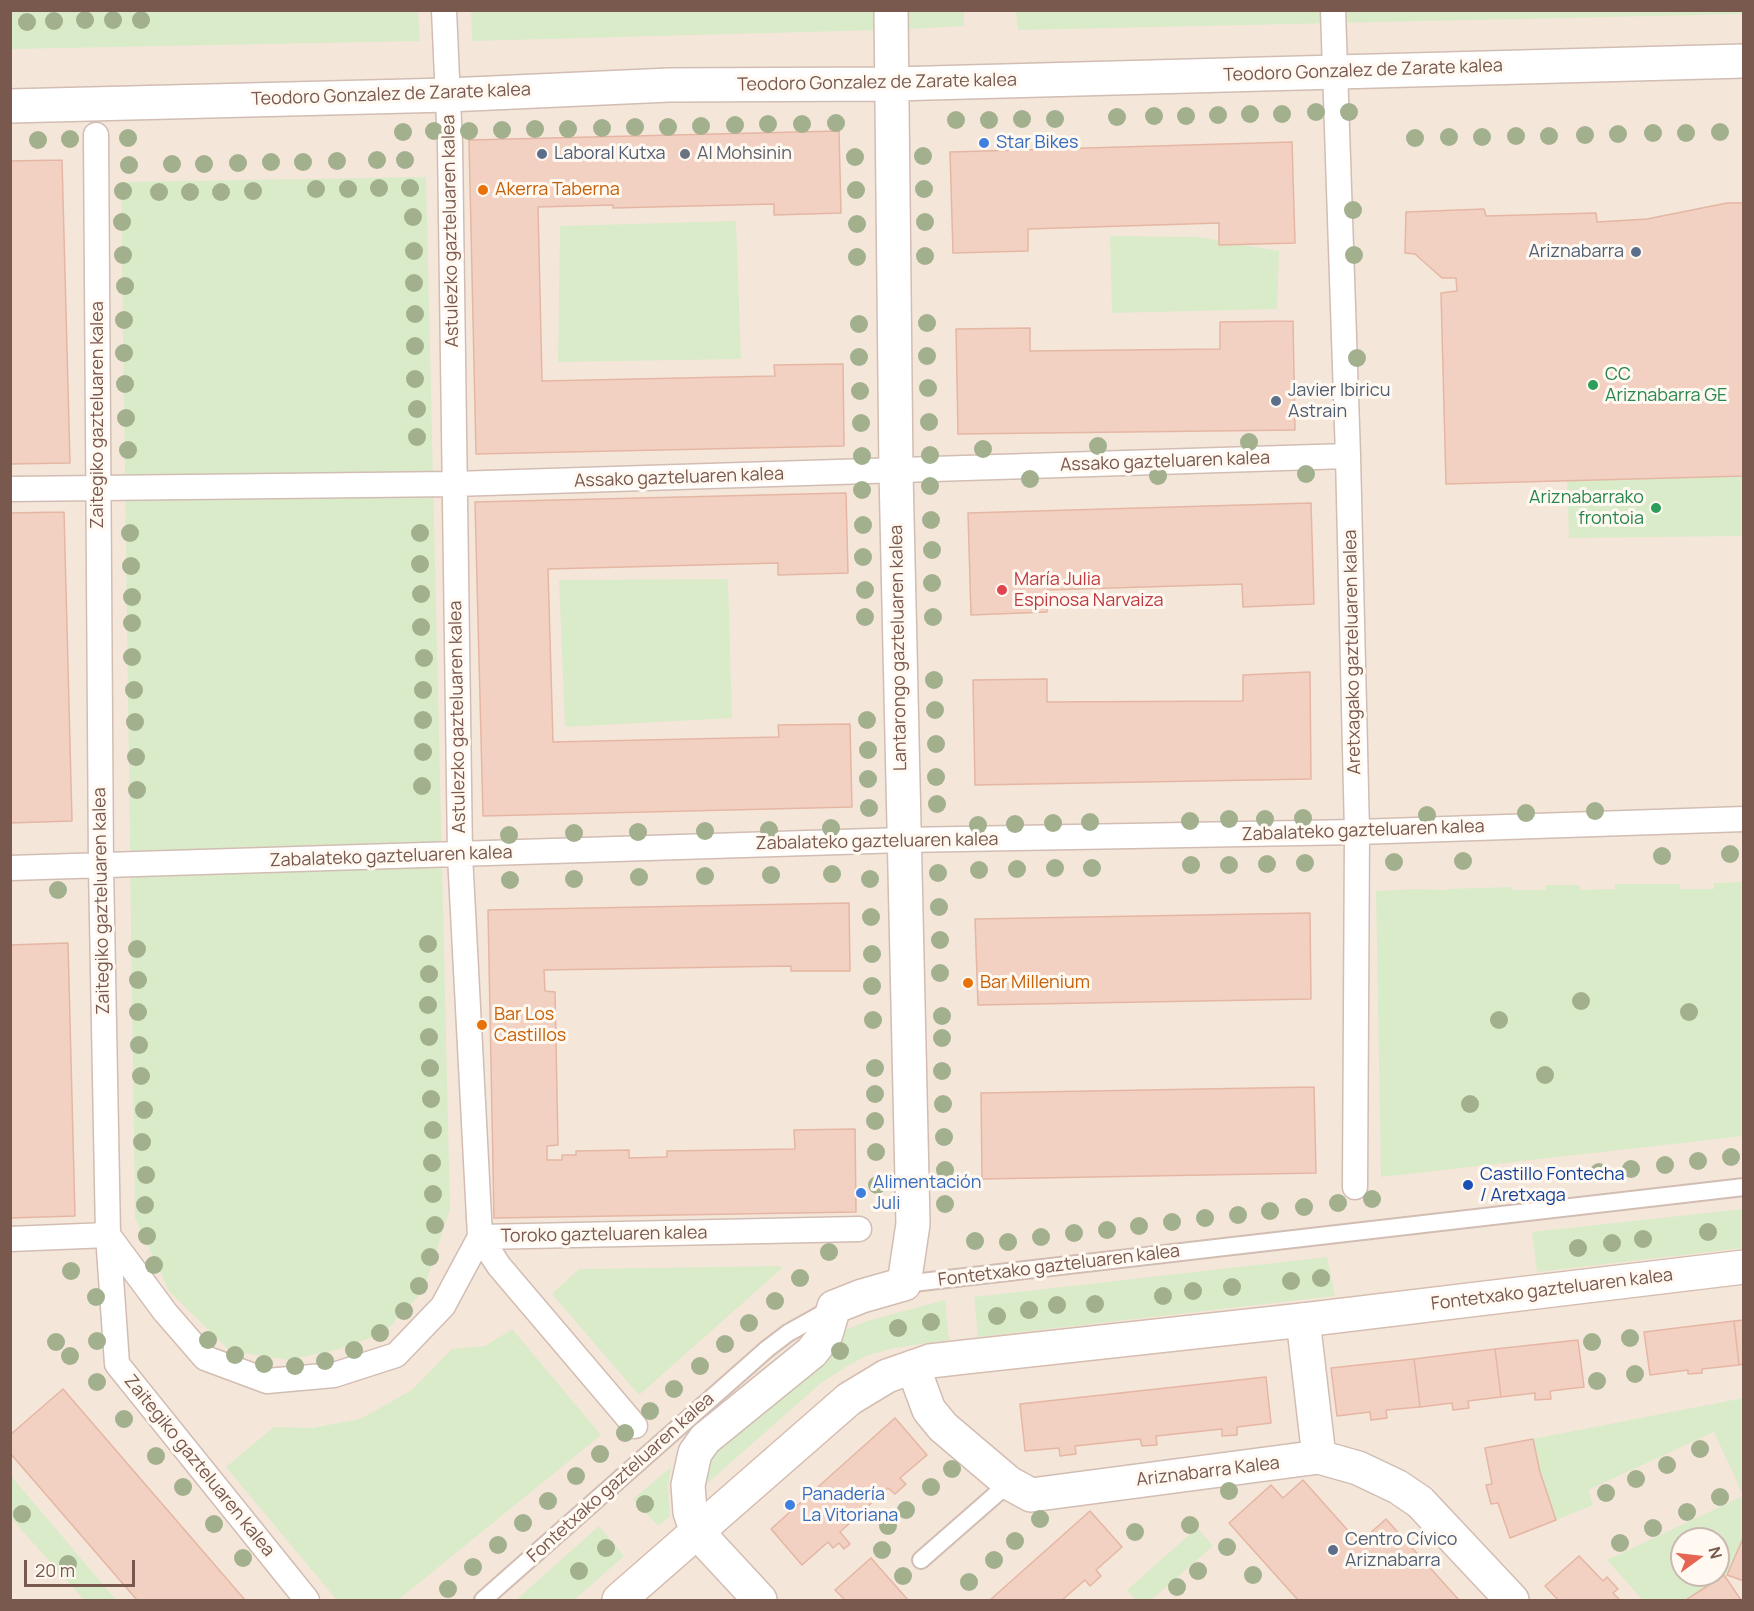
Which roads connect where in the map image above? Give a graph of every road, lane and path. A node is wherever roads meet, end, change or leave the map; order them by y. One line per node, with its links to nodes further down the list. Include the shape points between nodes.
1 (444, 10): 7 (street, Astulezko gazteluaren kalea)
2 (891, 10): 6 (street, Lantarongo gazteluaren kalea)
3 (1333, 10): 5 (street, Aretxagako gazteluaren kalea)
4 (1743, 61): 5 (street, Teodoro Gonzalez de Zarate kalea)
5 (1335, 72): 6 (street, Teodoro Gonzalez de Zarate kalea); 10 (street, Aretxagako gazteluaren kalea)
6 (893, 84): 7 (street, Teodoro Gonzalez de Zarate kalea, via 669,85); 11 (street, Lantarongo gazteluaren kalea)
7 (448, 95): 8 (street, Teodoro Gonzalez de Zarate kalea); 12 (street, Astulezko gazteluaren kalea)
8 (10, 106)
9 (96, 135): 13 (street, Zaitegiko gazteluaren kalea)
10 (1348, 456): 11 (street, Assako gazteluaren kalea); 16 (street, Aretxagako gazteluaren kalea)
11 (896, 472): 12 (street, Assako gazteluaren kalea); 17 (street, Lantarongo gazteluaren kalea)
12 (454, 484): 13 (street, Assako gazteluaren kalea); 18 (street, Astulezko gazteluaren kalea)
13 (98, 487): 14 (street, Assako gazteluaren kalea); 19 (street, Zaitegiko gazteluaren kalea)
14 (10, 489)
15 (1743, 819): 16 (street, Zabalateko gazteluaren kalea)
16 (1357, 832): 17 (street, Zabalateko gazteluaren kalea); 21 (street, Aretxagako gazteluaren kalea)
17 (903, 840): 18 (street, Zabalateko gazteluaren kalea); 28 (street, Lantarongo gazteluaren kalea, via 913,1224)
18 (460, 855): 19 (street, Zabalateko gazteluaren kalea); 25 (street, Astulezko gazteluaren kalea)
19 (101, 867): 20 (street, Zabalateko gazteluaren kalea); 24 (street, Zaitegiko gazteluaren kalea)
20 (10, 868)
21 (1354, 1187)
22 (1743, 1187): 28 (lane, Fontetxako gazteluaren kalea)
23 (859, 1229): 25 (street, Toroko gazteluaren kalea)
24 (108, 1235): 25 (street, Toroko gazteluaren kalea, via 205,1358 267,1382 334,1375 396,1355 443,1306); 26 (street); 37 (street, Zaitegiko gazteluaren kalea, via 117,1364)
25 (480, 1237): 32 (street)
26 (10, 1239)
27 (1743, 1267): 30 (street, Fontetxako gazteluaren kalea)
28 (904, 1284): 29 (street, Fontetxako gazteluaren kalea)
29 (834, 1307): 35 (street, via 825,1334 812,1352 705,1439 695,1453 688,1485 690,1512); 38 (lane, Fontetxako gazteluaren kalea, via 767,1349)
30 (1303, 1320): 31 (street, Fontetxako gazteluaren kalea, via 930,1361); 33 (street)
31 (913, 1367): 34 (street, Ariznabarra Kalea, via 929,1410 943,1427); 35 (street, Fontetxako gazteluaren kalea, via 886,1376 849,1400)
32 (635, 1426)
33 (1319, 1457): 34 (street, Ariznabarra Kalea, via 1030,1495); 41 (street, Ariznabarra Kalea, via 1358,1468 1420,1502)
34 (1009, 1483): 36 (lane)
35 (697, 1532): 39 (street, Fontetxako gazteluaren kalea); 40 (street)
36 (921, 1560)
37 (307, 1600)
38 (483, 1600)
39 (620, 1600)
40 (760, 1600)
41 (1512, 1600)

